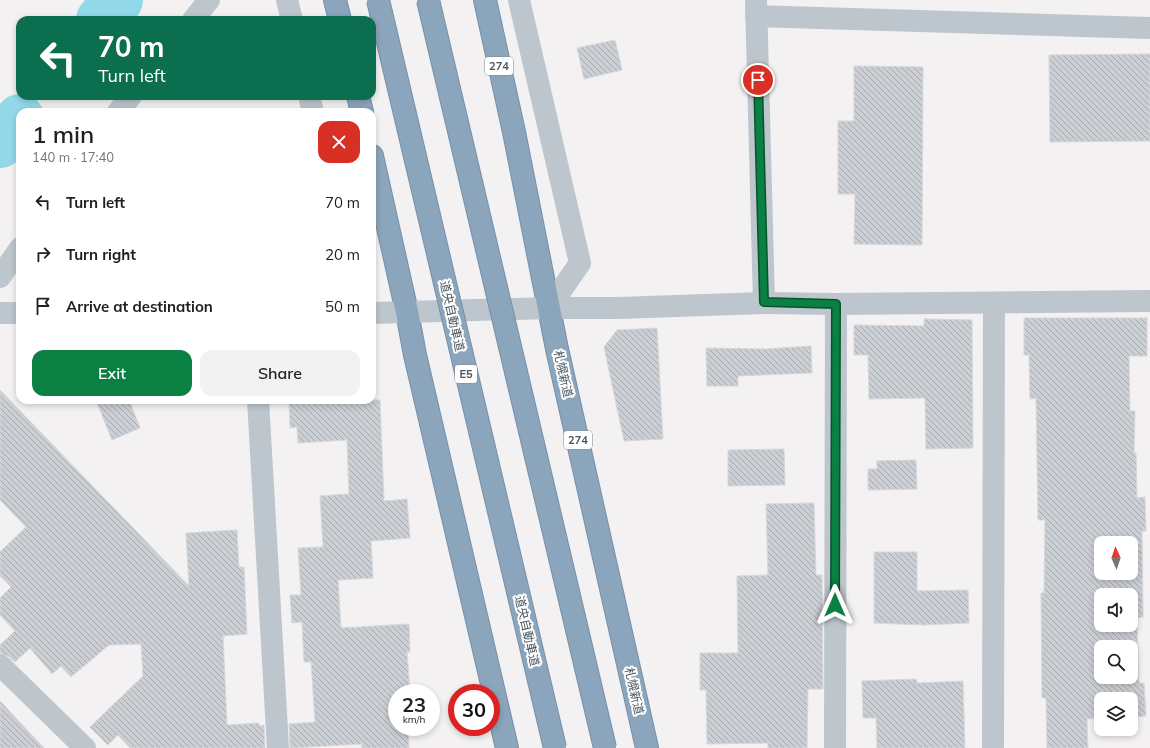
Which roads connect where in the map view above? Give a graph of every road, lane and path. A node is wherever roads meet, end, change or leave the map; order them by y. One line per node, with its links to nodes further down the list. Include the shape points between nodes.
1 (209, 0): 9 (street)
2 (287, 0): 10 (street)
3 (335, 0): 11 (highway)
4 (378, 0): 32 (highway, 道央自動車道 / E5, bridge)
5 (428, 0): 33 (highway, bridge)
6 (484, 0): 22 (highway, 札幌新道 / 274, via 514,132)
7 (519, 0): 22 (street, via 580,263)
8 (756, 8): 12 (street); 19 (street)
9 (196, 16)
10 (291, 16)
11 (339, 16)
12 (1150, 28)
13 (128, 100): 14 (street)
14 (121, 108)
15 (376, 173): 23 (highway)
16 (16, 254): 17 (street)
17 (0, 277)
18 (1150, 301): 20 (street)
19 (764, 302): 21 (street); 22 (street)
20 (994, 303): 21 (street); 36 (street)
21 (836, 304): 35 (street)
22 (549, 308): 23 (street); 34 (highway, 札幌新道 / 274)
23 (407, 312): 26 (street); 31 (highway)
24 (0, 313): 25 (street)
25 (16, 313)
26 (376, 313)
27 (258, 404): 30 (street)
28 (0, 665): 29 (street)
29 (85, 748)
30 (278, 748)
31 (507, 748)
32 (555, 748)
33 (605, 748)
34 (646, 748)
35 (835, 748)
36 (994, 748)

